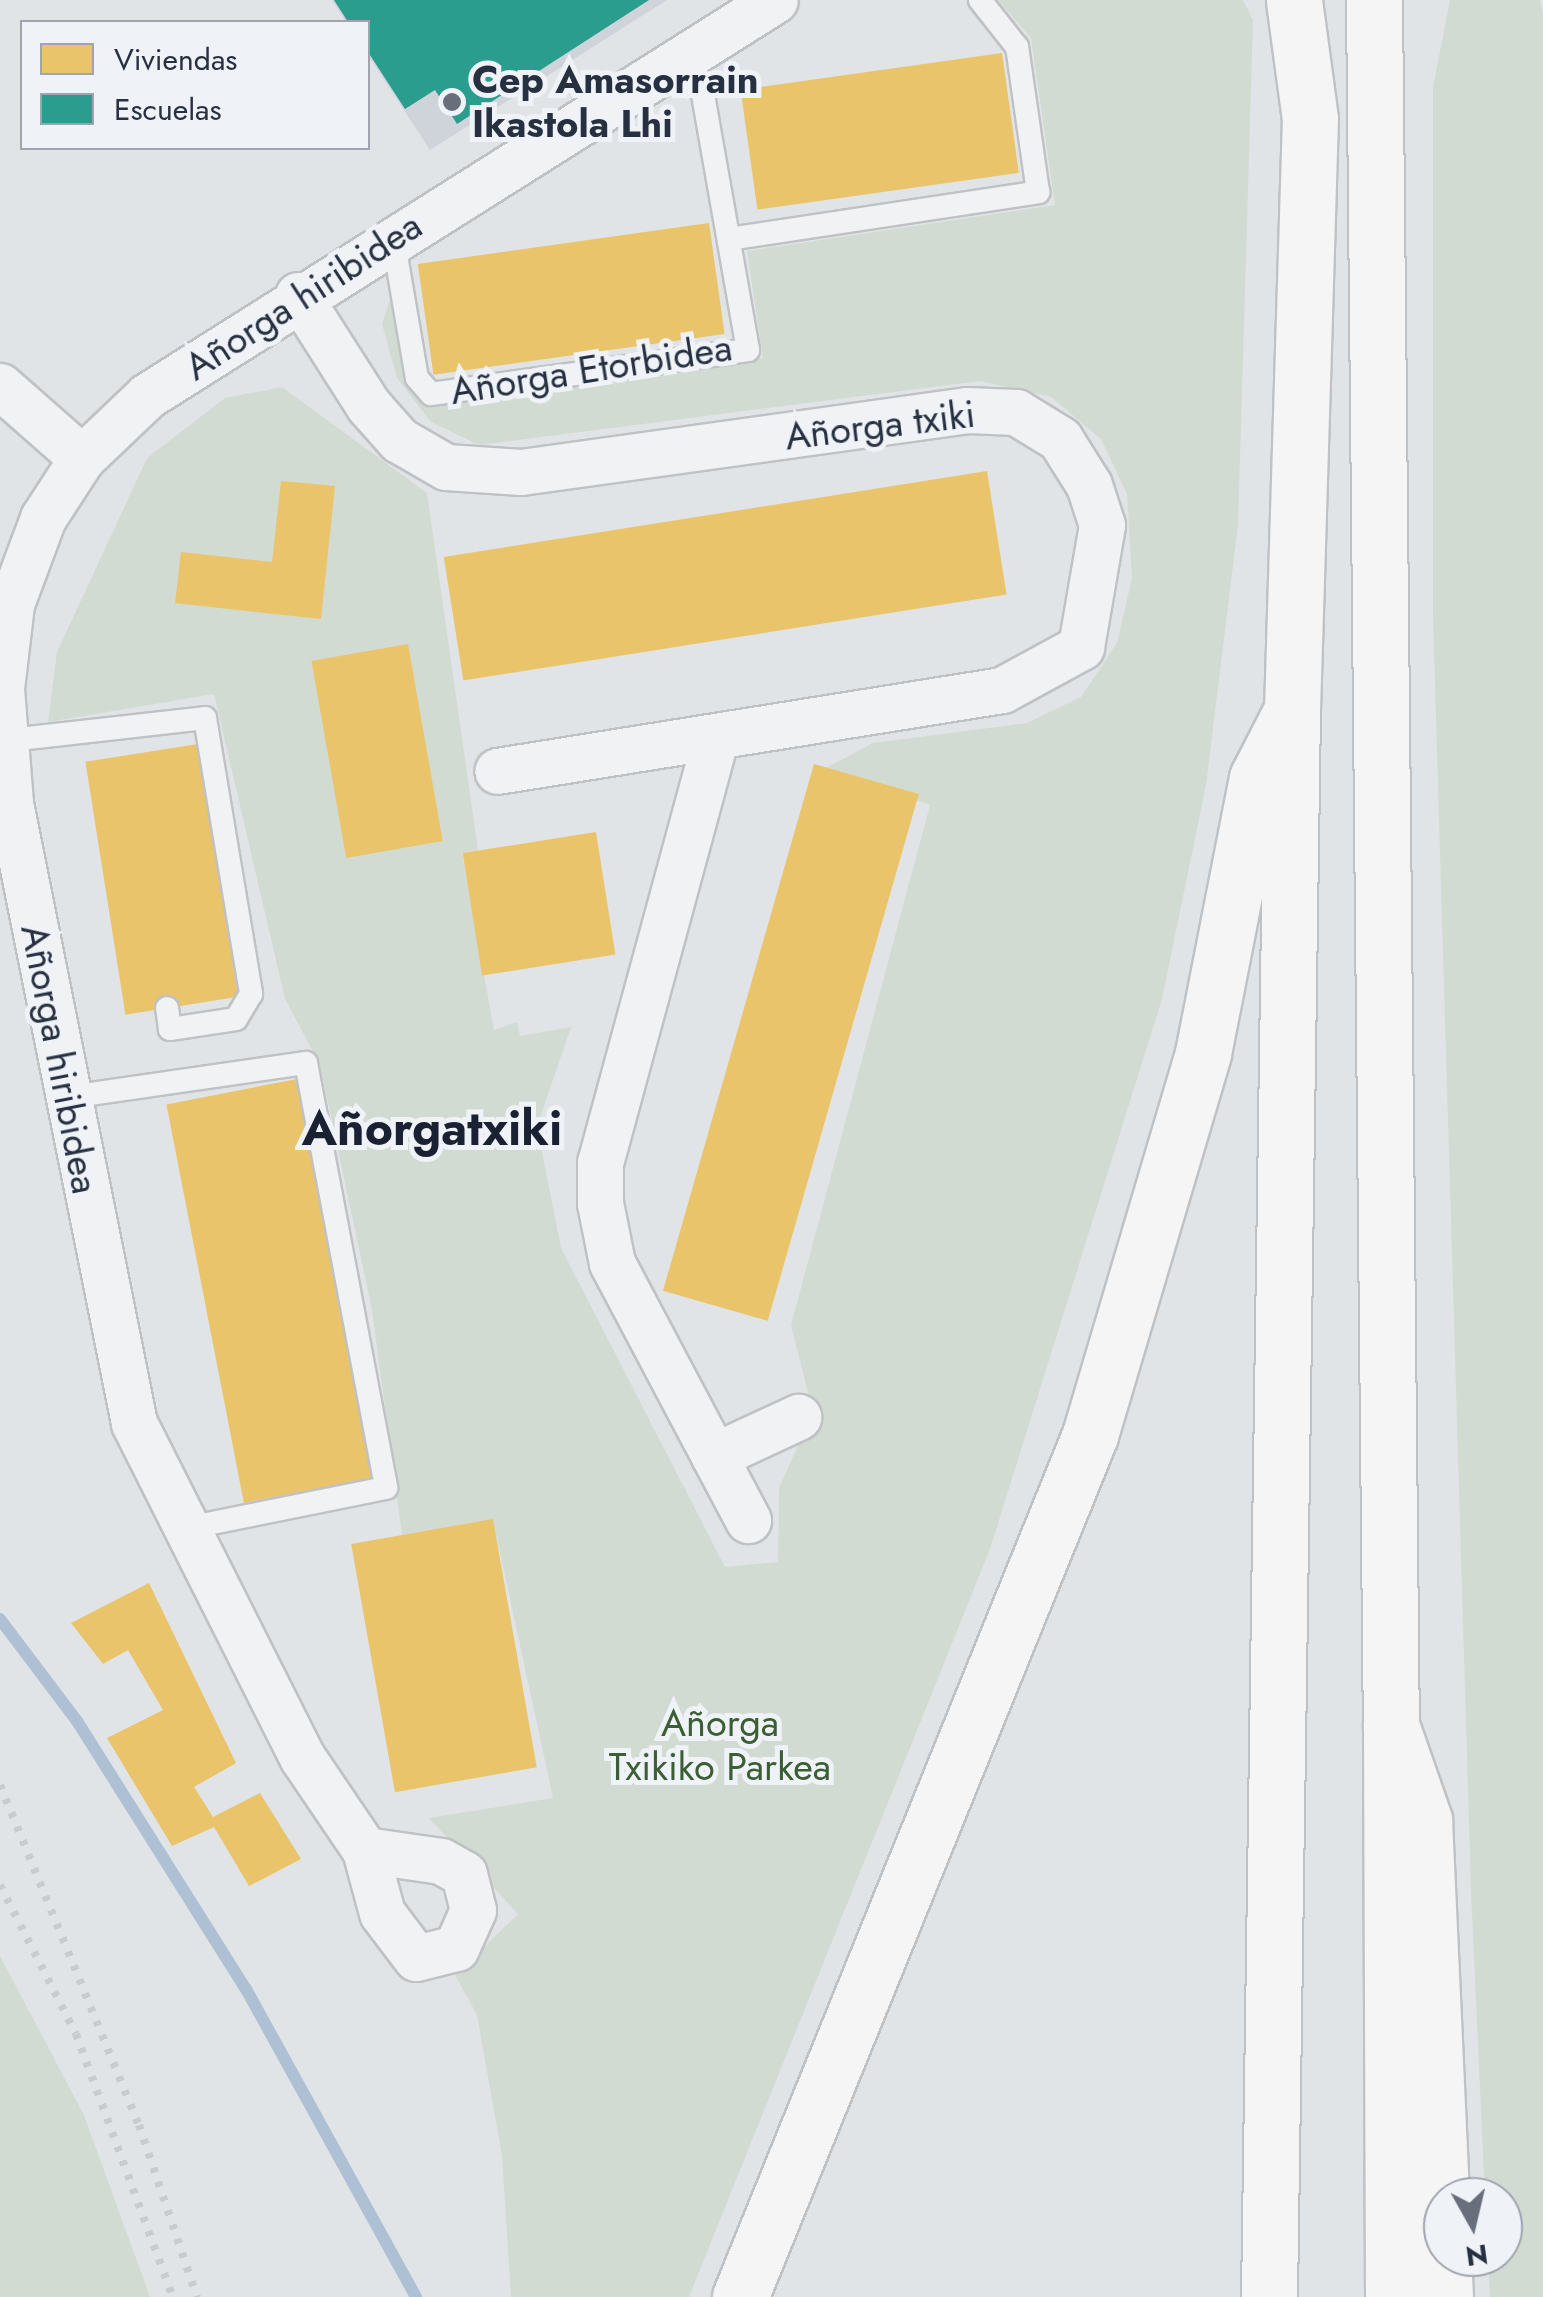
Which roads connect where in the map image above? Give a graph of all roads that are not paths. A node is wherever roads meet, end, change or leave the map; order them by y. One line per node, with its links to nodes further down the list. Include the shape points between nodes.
1 (775, 0): 5 (street, Añorga hiribidea)
2 (980, 0): 7 (lane, via 1017,47 1038,192)
3 (1294, 0): 11 (main road, via 1310,119)
4 (1374, 0): 21 (main road)
5 (686, 60): 6 (street, Añorga hiribidea); 7 (lane, Añorga Etorbidea, via 702,88)
6 (393, 238): 7 (lane, Añorga Etorbidea, via 417,378 431,394 748,350); 8 (street, Añorga hiribidea)
7 (729, 239)
8 (298, 295): 10 (street, Añorga hiribidea, via 147,396); 12 (street, Añorga txiki, via 368,405 399,440 446,468 521,472 967,410 1016,412 1060,439 1102,525 1081,647 1002,690)
9 (0, 386): 10 (street)
10 (82, 458): 13 (street, Añorga hiribidea, via 43,518 11,604)
11 (1292, 710): 24 (main road, via 1257,778 1204,1053 1090,1435); 25 (main road)
12 (716, 736): 14 (street, Añorga txiki); 18 (street, via 600,1162 612,1262)
13 (1, 742): 15 (lane, via 205,718 251,994 236,1019 170,1029); 16 (street, Añorga hiribidea)
14 (496, 771)
15 (166, 1008)
16 (68, 1097): 20 (street, Añorga hiribidea, via 120,1375); 20 (lane, via 306,1062 386,1488)
17 (798, 1417): 18 (street)
18 (714, 1456): 19 (street)
19 (748, 1520)
20 (187, 1528): 22 (street, Añorga hiribidea, via 302,1756)
21 (1391, 1725): 23 (main road, via 1424,1820); 26 (main road)
22 (365, 1850): 22 (street, Añorga hiribidea, via 441,1861 464,1874 474,1910 456,1948 416,1958 382,1912)
23 (1440, 2177)
24 (740, 2297)
25 (1269, 2297)
26 (1393, 2297)

